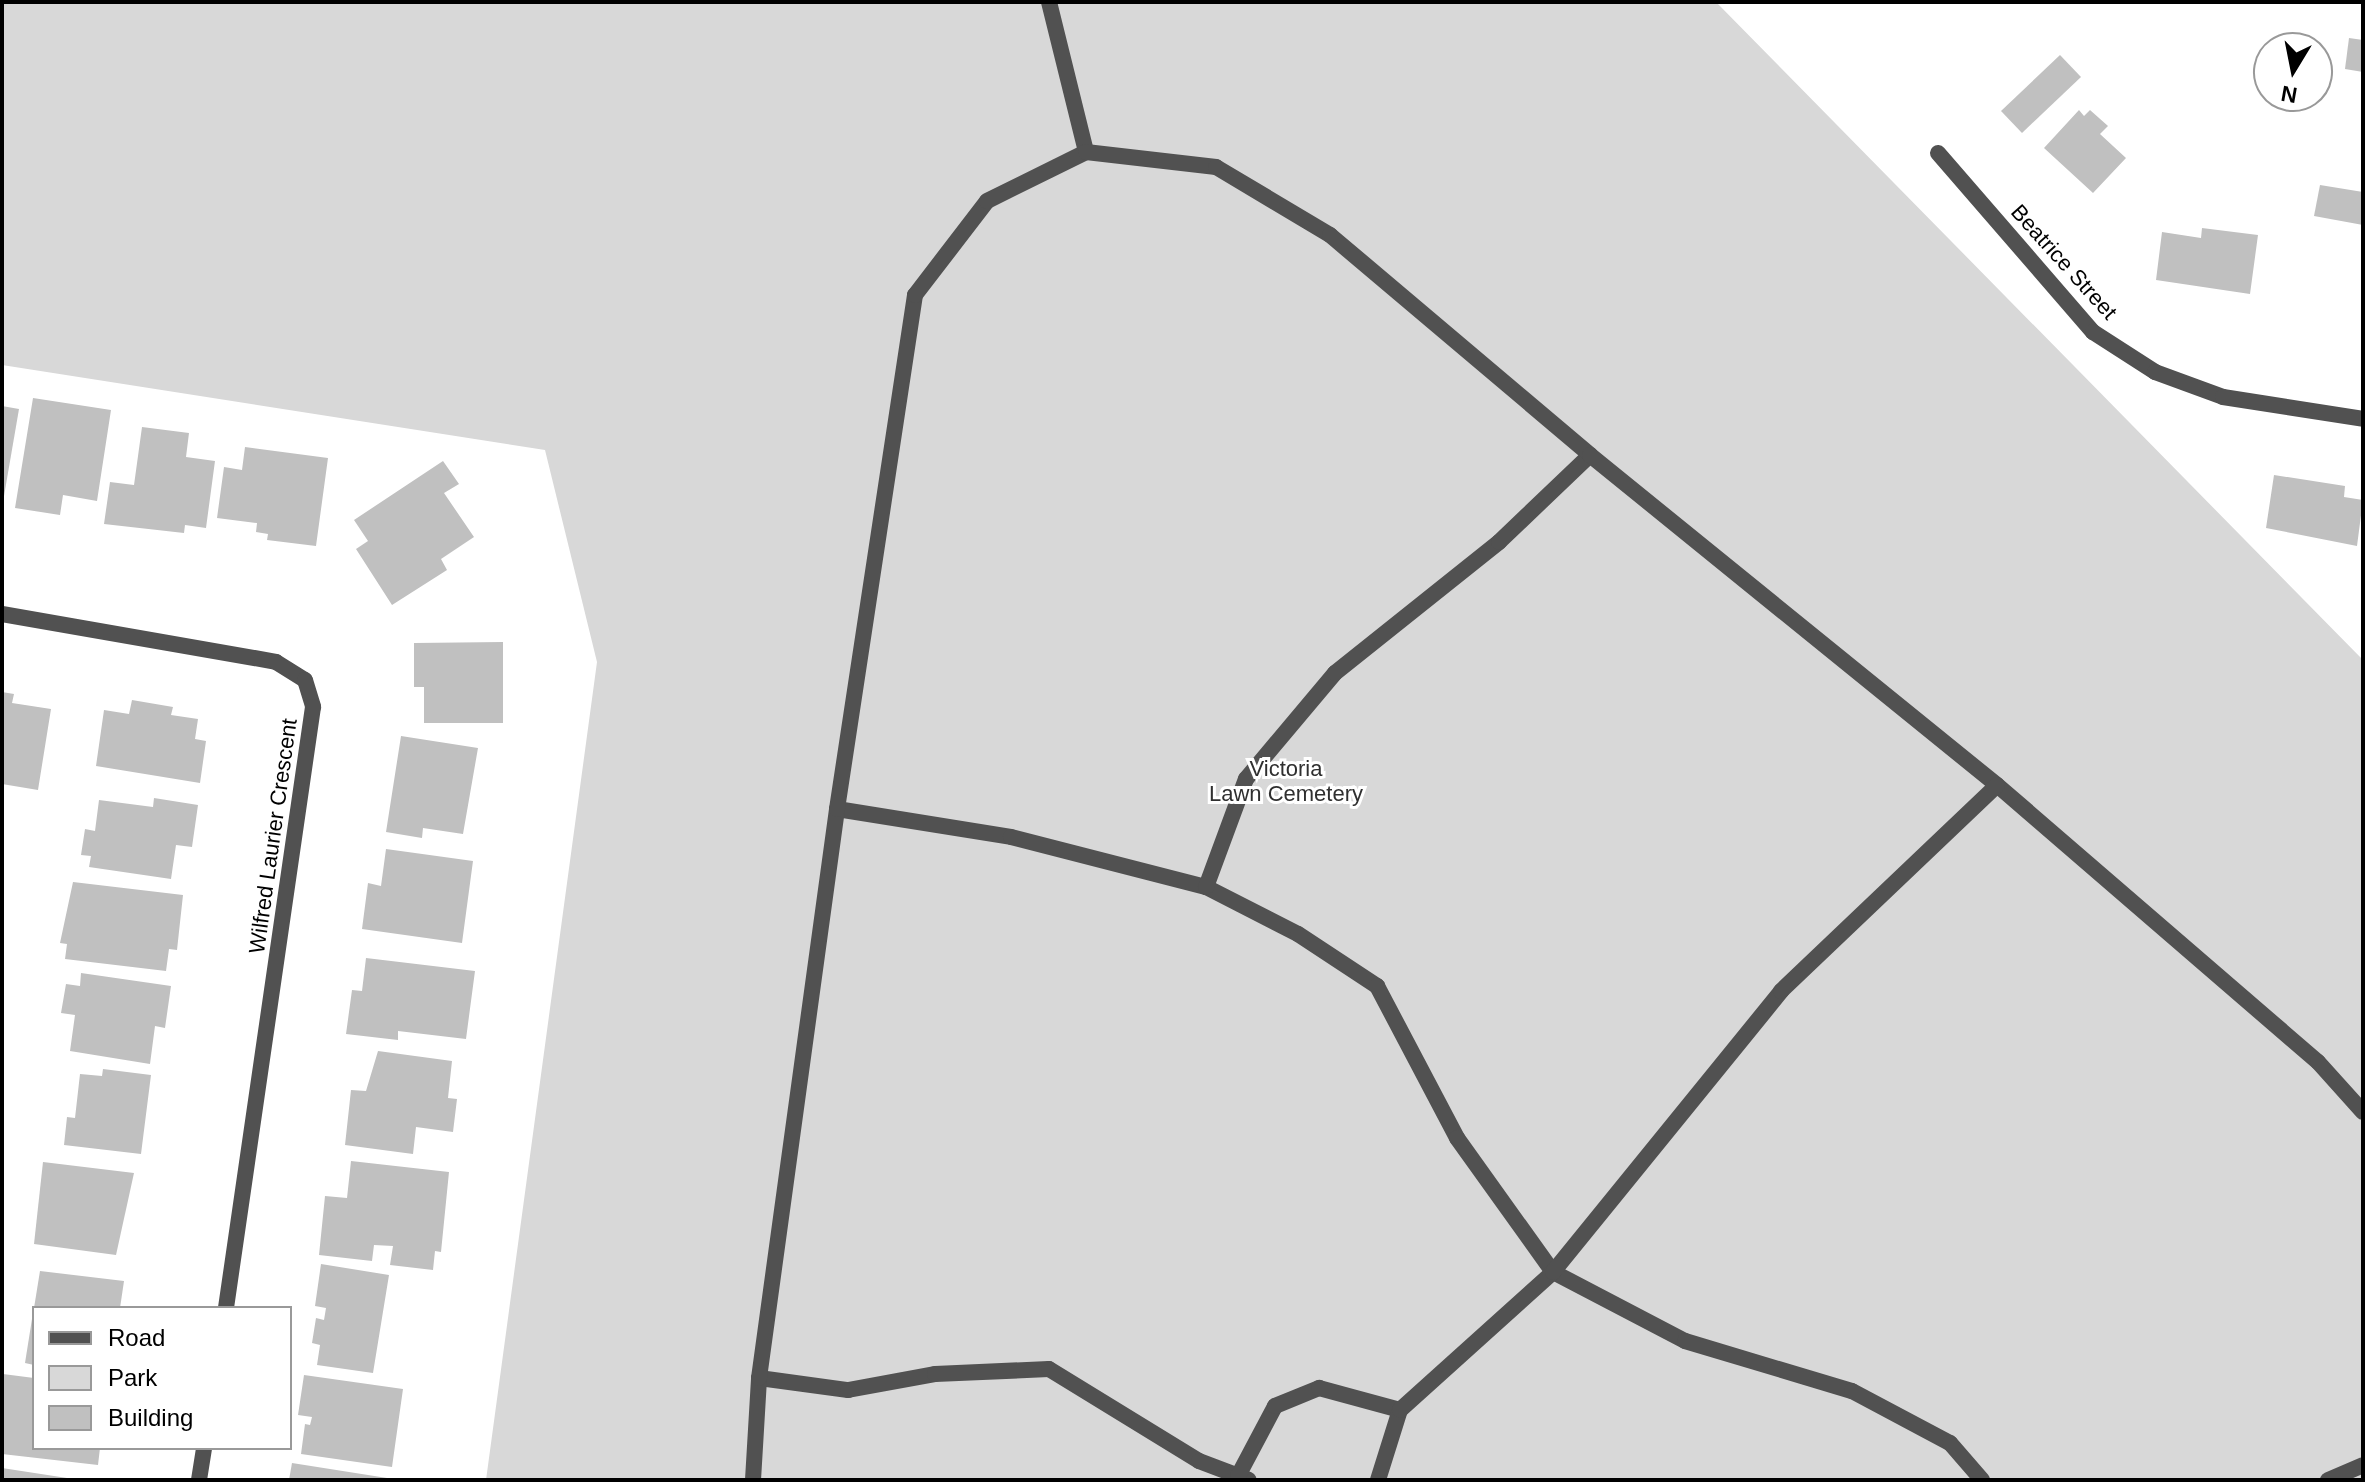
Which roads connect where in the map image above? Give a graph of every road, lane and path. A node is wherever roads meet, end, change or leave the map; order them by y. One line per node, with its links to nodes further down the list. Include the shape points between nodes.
1 (1049, 2): 2 (street)
2 (1086, 152): 5 (street, via 1216,167 1330,235); 8 (street, via 987,201 915,295)
3 (1938, 153): 4 (street, Beatrice Street, via 2093,332 2155,372 2223,397)
4 (2363, 419)
5 (1590, 455): 7 (street); 9 (street, via 1499,542 1335,673 1246,779)
6 (2, 614): 12 (street, Wilfred Laurier Crescent, via 276,662 305,680 313,707)
7 (1997, 785): 10 (street, via 2318,1062); 11 (street, via 1781,991)
8 (837, 809): 9 (street, via 1011,837); 13 (street)
9 (1206, 887): 11 (street, via 1298,934 1377,986 1457,1138)
10 (2363, 1112)
11 (1553, 1272): 14 (street); 21 (street, via 1685,1341 1852,1391 1950,1443)
12 (226, 1306)
13 (759, 1378): 17 (street, via 848,1390 935,1374 1049,1369 1199,1461); 19 (street)
14 (1400, 1410): 17 (street, via 1319,1388 1275,1406); 20 (street)
15 (204, 1450): 18 (street)
16 (2363, 1465): 22 (street)
17 (1244, 1478)
18 (199, 1480)
19 (753, 1480)
20 (1378, 1480)
21 (1982, 1480)
22 (2328, 1480)

